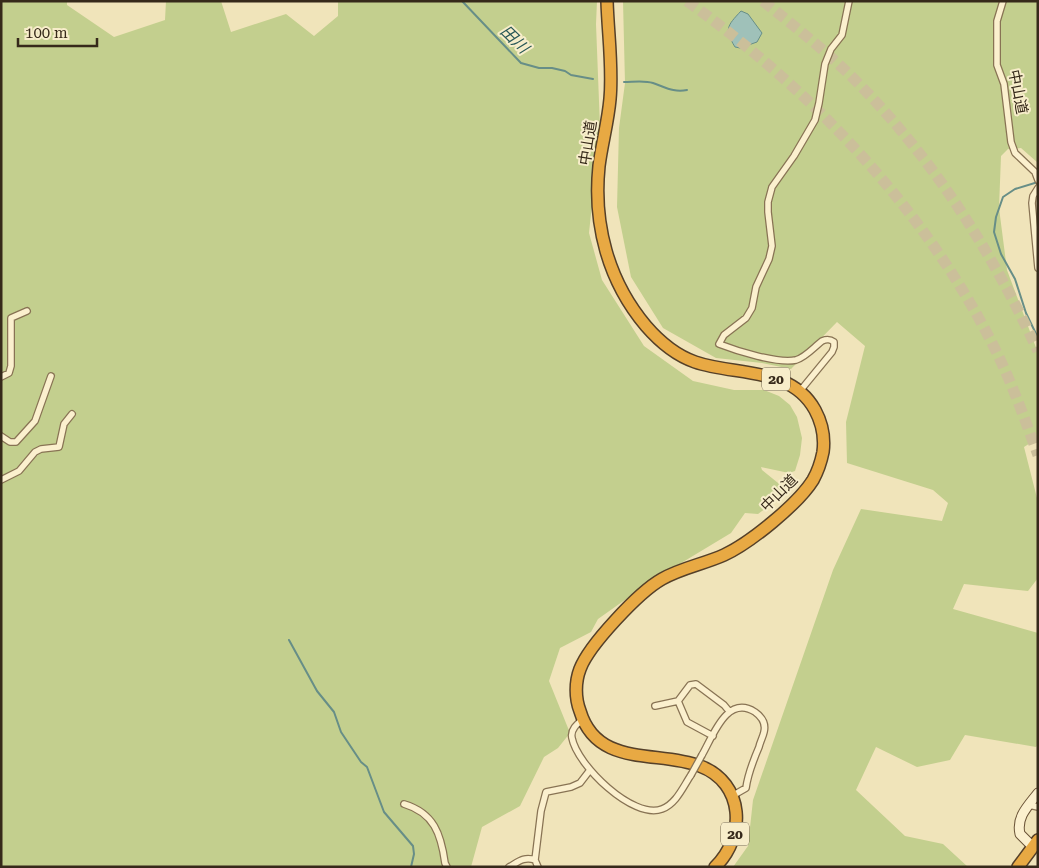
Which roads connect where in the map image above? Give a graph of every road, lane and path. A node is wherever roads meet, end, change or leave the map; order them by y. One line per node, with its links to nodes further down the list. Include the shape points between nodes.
1 (608, 1): 10 (highway, 中山道 / 20, via 610,99 597,197 600,228 618,284 648,328 682,356 707,366 772,377)
2 (849, 1): 10 (street, via 842,35 825,64 814,120 772,188 768,212 772,246 756,287 752,308 719,344 738,351 790,360 798,359 826,339 831,340 834,342 832,352)
3 (1003, 1): 4 (street, 中山道, via 998,22 997,66 1004,84 1011,142 1015,153 1035,172)
4 (1038, 180)
5 (1038, 188): 6 (street, via 1032,203)
6 (1038, 268)
7 (27, 312): 9 (street, via 12,318 11,366 9,373)
8 (51, 376): 12 (street, via 35,421 16,442)
9 (1, 377)
10 (800, 392): 17 (highway, 中山道 / 20, via 820,420 824,441 820,465 812,481 800,496 744,544 664,578 630,605 592,648 580,668 577,701)
11 (72, 414): 13 (street, via 64,424 59,447 41,449 19,471)
12 (1, 436)
13 (1, 480)
14 (678, 701): 15 (street); 16 (street, via 690,685 696,684); 18 (street, via 687,722)
15 (655, 706)
16 (729, 711): 18 (street); 21 (street, via 746,708 760,717 764,724 746,788)
17 (582, 719): 19 (street, via 573,728 572,737); 21 (highway, 中山道 / 20, via 598,739 613,749 699,766 720,779)
18 (713, 736): 19 (street, bridge, via 677,798 660,810 650,811 636,806 611,791)
19 (590, 770): 25 (street, via 580,783 546,792)
20 (1038, 793): 23 (street)
21 (732, 796): 29 (highway, 中山道 / 20, via 737,814 736,832 728,852)
22 (404, 804): 26 (street, via 422,811 431,819)
23 (1033, 806): 24 (street, via 1019,821 1018,828 1020,834)
24 (1035, 844): 30 (highway)
25 (534, 860): 27 (street, via 523,858); 28 (street)
26 (447, 867)
27 (509, 867)
28 (538, 867)
29 (715, 867)
30 (1018, 867)

